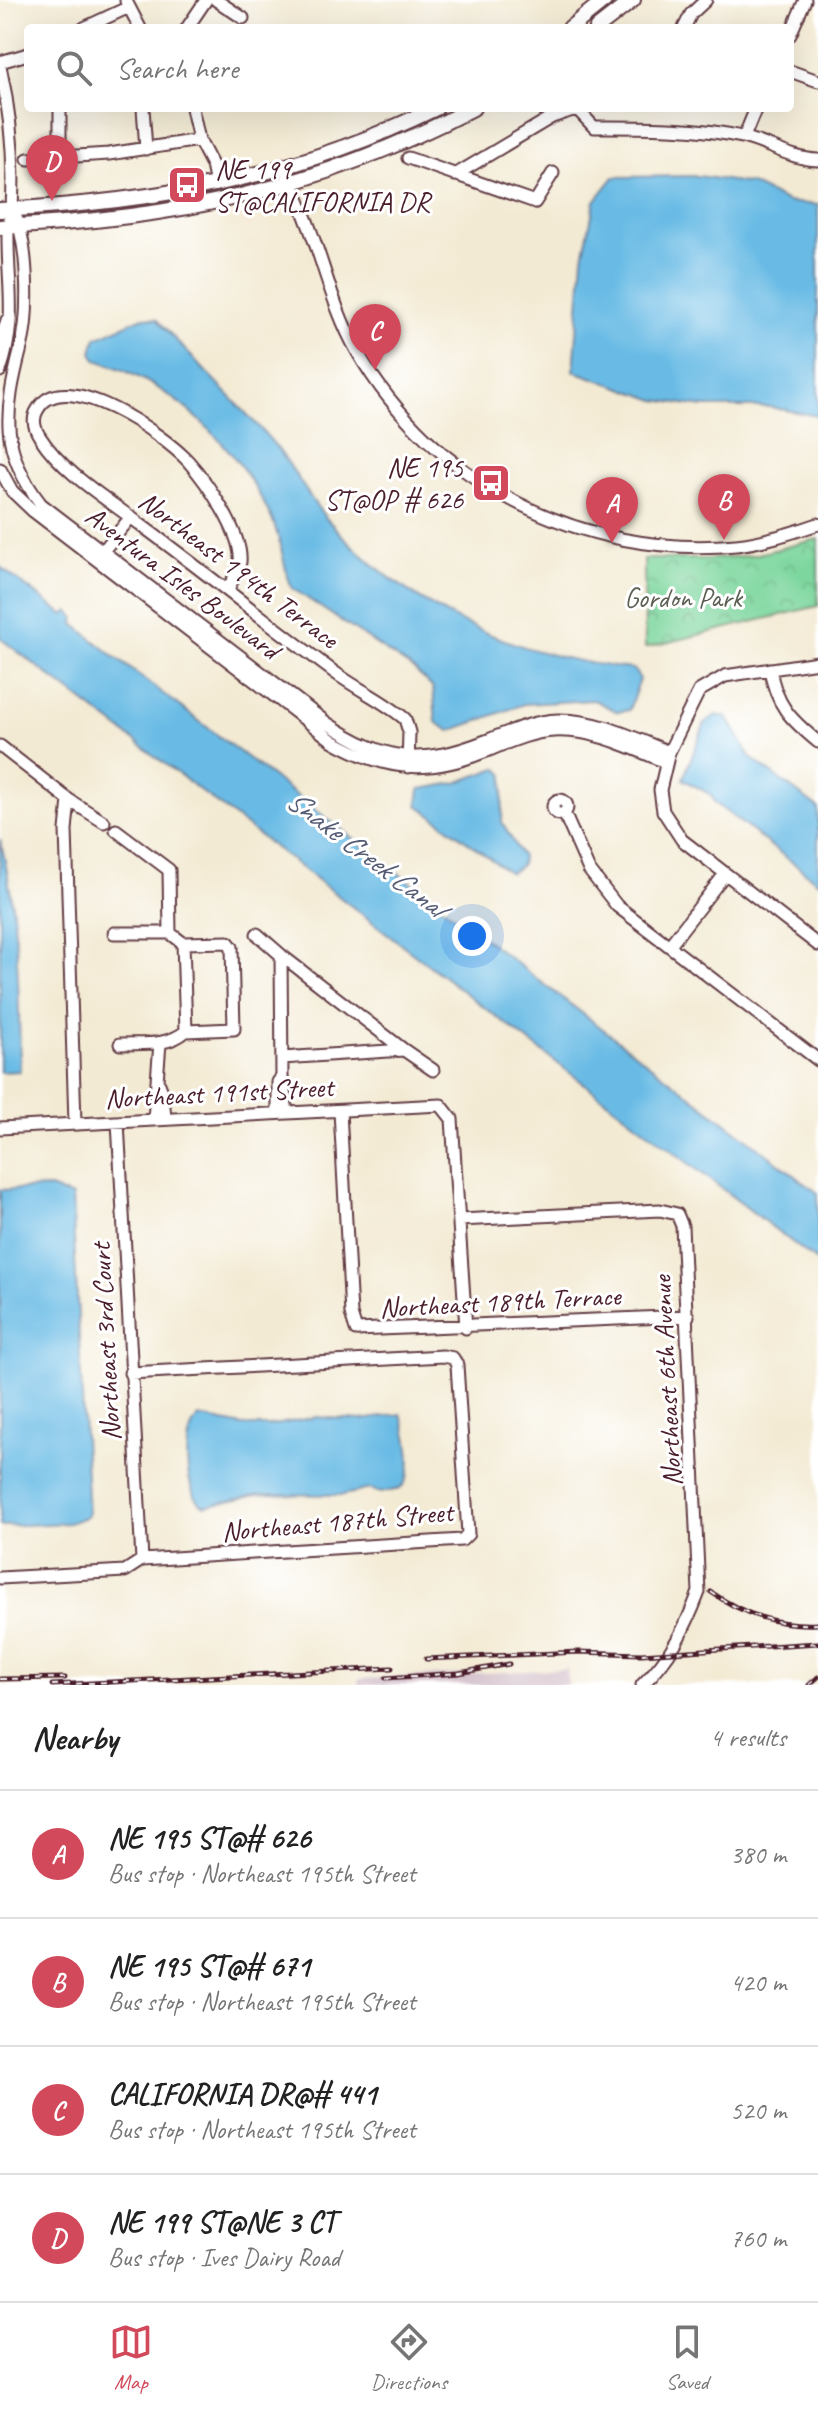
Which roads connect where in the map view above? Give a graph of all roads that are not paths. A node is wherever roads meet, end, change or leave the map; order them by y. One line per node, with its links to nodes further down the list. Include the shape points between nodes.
1 (206, 0): 12 (street)
2 (216, 0): 9 (street)
3 (605, 0): 13 (main road)
4 (633, 0): 14 (main road)
5 (706, 0): 15 (street)
6 (808, 0): 8 (street); 16 (street)
7 (127, 3): 10 (street); 11 (street)
8 (818, 7)
9 (243, 18)
10 (91, 24)
11 (138, 24)
12 (190, 24)
13 (575, 24)
14 (602, 24)
15 (686, 24)
16 (794, 27)
17 (24, 53): 18 (street)
18 (0, 62): 34 (street, via 7,101)
19 (794, 72): 20 (street)
20 (818, 81)
21 (60, 112): 32 (street)
22 (143, 112): 31 (street)
23 (193, 112): 30 (street)
24 (427, 112): 37 (main road)
25 (465, 112): 41 (main road, via 414,139)
26 (568, 112): 39 (street)
27 (581, 112): 29 (street, via 594,127)
28 (754, 112): 29 (street)
29 (744, 137): 36 (street, via 802,160)
30 (199, 140): 31 (street); 40 (street)
31 (146, 149): 32 (street)
32 (60, 155): 35 (street)
33 (408, 158): 39 (street)
34 (6, 159): 42 (street)
35 (28, 159)
36 (818, 160)
37 (281, 169): 40 (main road); 41 (street)
38 (553, 173): 39 (street, via 535,202)
39 (455, 175)
40 (216, 185): 42 (main road, via 117,203)
41 (293, 185): 43 (main road, via 119,220); 50 (street, via 340,314 380,389 439,452 496,493 557,521 650,544 739,545)
42 (6, 210): 43 (street, Aventura Isles Boulevard)
43 (10, 227): 44 (street, Aventura Isles Boulevard); 47 (street, Aventura Isles Boulevard, via 25,326)
44 (10, 296): 45 (street, Aventura Isles Boulevard); 46 (street, Aventura Isles Boulevard, via 12,333)
45 (0, 343)
46 (0, 371)
47 (4, 384): 51 (street, Aventura Isles Boulevard, via 0,426 14,475)
48 (0, 469): 51 (street, Aventura Isles Boulevard, via 22,501)
49 (131, 517): 51 (street); 52 (street, Northeast 194th Terrace); 52 (street, Northeast 194th Terrace, via 73,472 34,425 39,406 58,392 142,424 187,460 221,508 239,552 240,563)
50 (818, 524)
51 (100, 556): 58 (street, Aventura Isles Boulevard, via 333,741 361,757)
52 (227, 590): 58 (street, Northeast 194th Terrace, via 405,719)
53 (818, 662): 54 (street)
54 (770, 669): 55 (street, via 778,704); 57 (street, via 725,676 699,691)
55 (818, 742)
56 (0, 746): 59 (street)
57 (667, 757): 58 (street, Aventura Isles Boulevard, via 602,736 554,731 447,764); 63 (street, via 660,802 674,831)
58 (408, 762)
59 (69, 800): 61 (street); 82 (street)
60 (564, 813): 69 (street, via 606,894)
61 (104, 822)
62 (116, 830): 65 (street, via 169,870)
63 (725, 874): 68 (street); 69 (street)
64 (114, 933): 65 (street)
65 (170, 933): 67 (street)
66 (257, 934): 70 (street)
67 (183, 943): 71 (street); 71 (street, via 228,942 232,947 234,1029)
68 (818, 945)
69 (669, 946): 76 (street)
70 (281, 955): 74 (street); 75 (street)
71 (186, 1031): 72 (street)
72 (160, 1043): 73 (street); 80 (street)
73 (120, 1044)
74 (404, 1050): 75 (street); 77 (street)
75 (282, 1058): 79 (street)
76 (818, 1060)
77 (433, 1070)
78 (340, 1111): 79 (street, Northeast 191st Street); 84 (street, Northeast 191st Street, via 441,1105 452,1119); 86 (street, Northeast 189th Terrace, via 356,1330)
79 (282, 1113): 80 (street, Northeast 191st Street)
80 (160, 1119): 81 (street, Northeast 191st Street)
81 (118, 1122): 82 (street, Northeast 191st Street); 87 (street, Northeast 3rd Court)
82 (75, 1123): 83 (street, Northeast 191st Street)
83 (0, 1128)
84 (460, 1220): 85 (street, Northeast 6th Avenue, via 660,1210 677,1214); 86 (street)
85 (688, 1316): 86 (street, Northeast 189th Terrace); 90 (street, Northeast 6th Avenue, via 699,1592 685,1632)
86 (466, 1328)
87 (130, 1373): 88 (street, Northeast 3rd Court); 88 (street, Northeast 187th Street, via 453,1358 468,1534 462,1540)
88 (142, 1560): 89 (street, Northeast 187th Street, via 125,1571)
89 (0, 1578)
90 (642, 1685)

